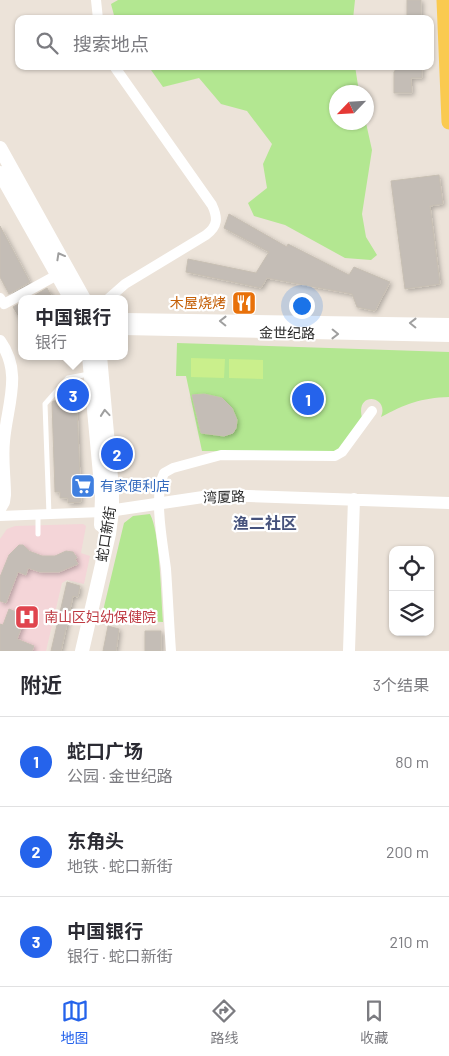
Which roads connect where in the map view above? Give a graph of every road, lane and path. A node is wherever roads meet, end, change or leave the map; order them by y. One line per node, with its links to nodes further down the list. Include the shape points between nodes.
1 (96, 0): 3 (street)
2 (444, 0): 5 (main road)
3 (98, 15)
4 (117, 70): 12 (street, via 212,205 217,219 216,225 206,235 125,284)
5 (449, 122)
6 (0, 148): 11 (main road, one-way to 6)
7 (0, 173): 8 (main road)
8 (57, 275): 9 (street); 10 (main road)
9 (20, 295)
10 (69, 295)
11 (82, 295)
12 (113, 295)
13 (18, 296): 14 (street, via 4,304)
14 (0, 298)
15 (128, 320): 18 (street, 金世纪路, one-way to 15)
16 (449, 324): 18 (street, 金世纪路, one-way to 18)
17 (128, 329): 18 (street, 金世纪路, one-way to 18)
18 (378, 329): 19 (street, 金世纪路)
19 (449, 336)
20 (0, 341): 28 (street, via 9,356 13,381 3,443 5,495)
21 (89, 360): 23 (main road, 蛇口新街)
22 (100, 360): 29 (main road, 蛇口新街, one-way to 22, via 112,489)
23 (90, 374): 29 (main road, 蛇口新街); 30 (lane, via 68,378 45,404)
24 (372, 411): 26 (street, via 342,452 335,456 221,455 168,470 162,477)
25 (354, 499): 26 (street, 湾厦路, via 222,495); 27 (street, 湾厦路); 37 (street)
26 (160, 503): 29 (street, 湾厦路); 36 (street)
27 (449, 503)
28 (0, 509)
29 (107, 512): 30 (street, 湾厦路); 34 (main road, 蛇口新街); 35 (main road, 蛇口新街, via 109,534)
30 (49, 515): 32 (street, 湾厦路)
31 (0, 516): 32 (street, 湾厦路)
32 (38, 516): 33 (lane)
33 (38, 534)
34 (74, 651)
35 (82, 651)
36 (171, 651)
37 (349, 651)

